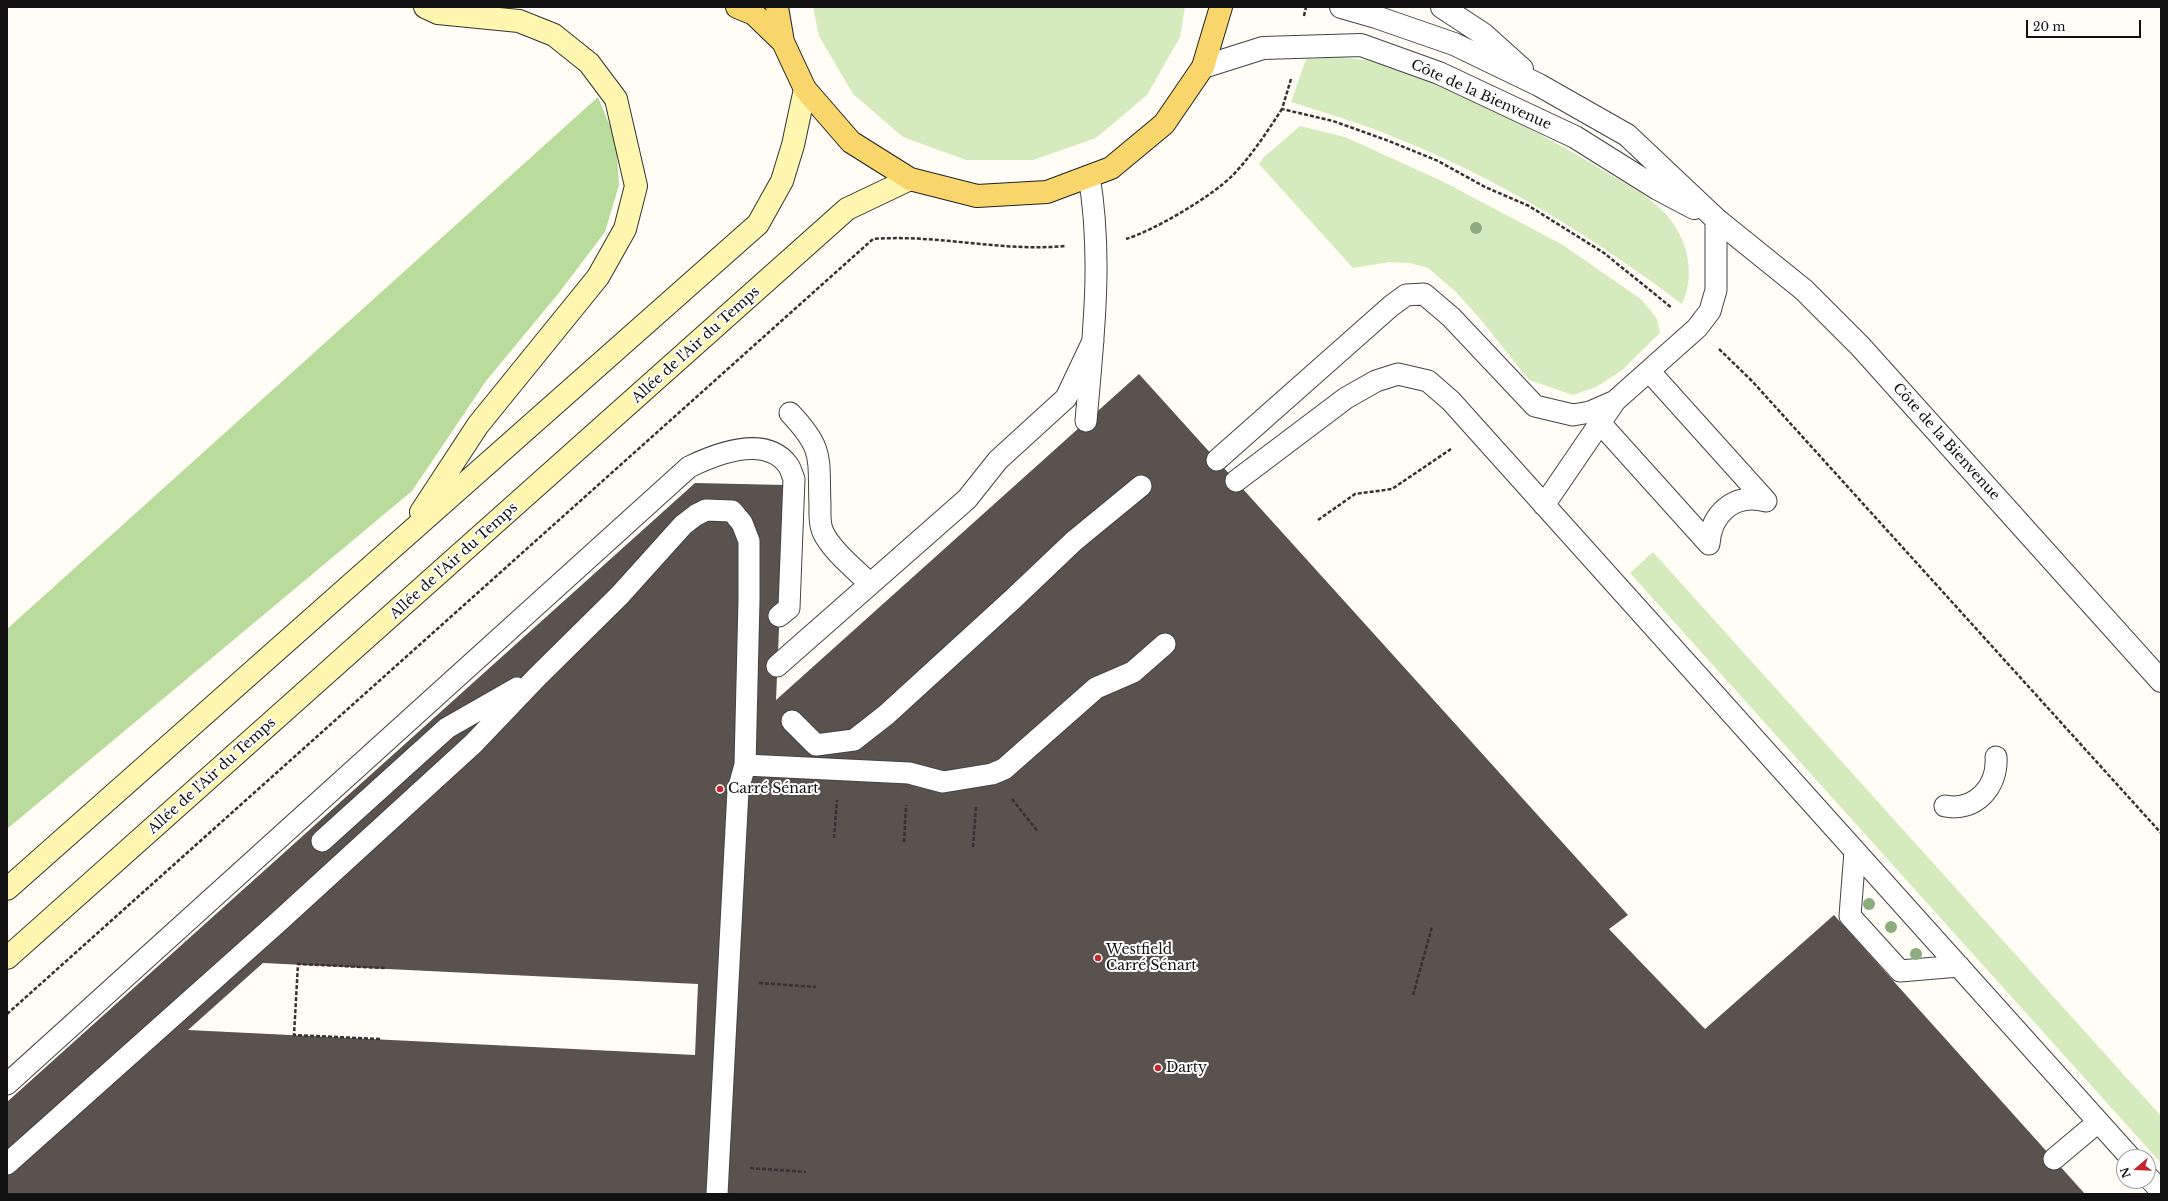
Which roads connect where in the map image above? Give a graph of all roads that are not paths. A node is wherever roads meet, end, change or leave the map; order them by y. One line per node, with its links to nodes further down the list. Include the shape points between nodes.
1 (425, 7): 24 (street, via 438,13 519,21 554,35 589,63 616,98 636,186 625,230 598,277 478,425)
2 (737, 7): 7 (main road, via 754,14)
3 (777, 7): 7 (main road)
4 (1221, 7): 8 (main road)
5 (1341, 7): 9 (street, Côte de la Bienvenue, via 1454,44)
6 (1442, 7): 9 (street, via 1483,34)
7 (783, 42): 10 (main road)
8 (1203, 67): 11 (main road, via 1164,124 1111,168); 13 (street, Côte de la Bienvenue, via 1263,48 1361,45 1439,73 1575,137 1658,189)
9 (1539, 85): 13 (street, Côte de la Bienvenue, via 1627,135)
10 (805, 89): 12 (main road, via 851,142); 24 (street, via 782,181 758,224)
11 (1089, 176): 12 (main road, via 1047,192 977,196); 14 (lane, via 1097,243)
12 (910, 179): 38 (street, Allée de l'Air du Temps, via 847,209)
13 (1716, 219): 15 (lane, via 1716,290 1710,310 1697,328); 30 (street, Côte de la Bienvenue, via 1804,290 1860,346)
14 (1093, 341): 18 (lane); 25 (lane, via 1066,398 998,460 967,499)
15 (1649, 371): 16 (lane); 19 (lane, via 1766,501 1756,498 1743,499 1723,510 1716,517 1710,530 1709,544)
16 (1615, 401): 19 (lane); 20 (lane, via 1590,412 1573,415 1535,406 1451,317 1424,294 1406,295)
17 (790, 413): 25 (lane, via 808,432 815,444 820,464 820,516 823,531)
18 (1086, 421)
19 (1600, 423): 23 (lane)
20 (1217, 460)
21 (1236, 481): 23 (lane, via 1346,398 1376,381 1398,374 1428,381 1451,401)
22 (1141, 486): 31 (lane, via 1074,541 886,715 854,740 816,745)
23 (1544, 504): 36 (lane)
24 (405, 537): 37 (street)
25 (870, 584): 28 (lane)
26 (779, 616): 40 (lane, via 789,608 794,479 788,465 770,451 759,448 728,452 689,468)
27 (1165, 644): 33 (lane, via 1133,672 1096,688 1004,769 985,775 944,782 909,773)
28 (777, 666)
29 (537, 677): 33 (lane, via 620,595 683,525 706,510 732,511 742,523 749,541); 35 (lane, via 447,728); 44 (lane, via 473,744)
30 (2161, 681)
31 (792, 721)
32 (1996, 757): 34 (lane, via 1995,776 1983,795 1967,805)
33 (745, 765): 45 (lane, via 738,790)
34 (1945, 806)
35 (322, 841)
36 (1855, 851): 39 (lane); 39 (lane, via 1850,916 1855,922 1900,971)
37 (7, 889)
38 (7, 958)
39 (1958, 966): 41 (lane)
40 (7, 1084)
41 (2098, 1122): 42 (lane); 43 (lane)
42 (2123, 1149)
43 (2054, 1159)
44 (7, 1164)
45 (717, 1194)

